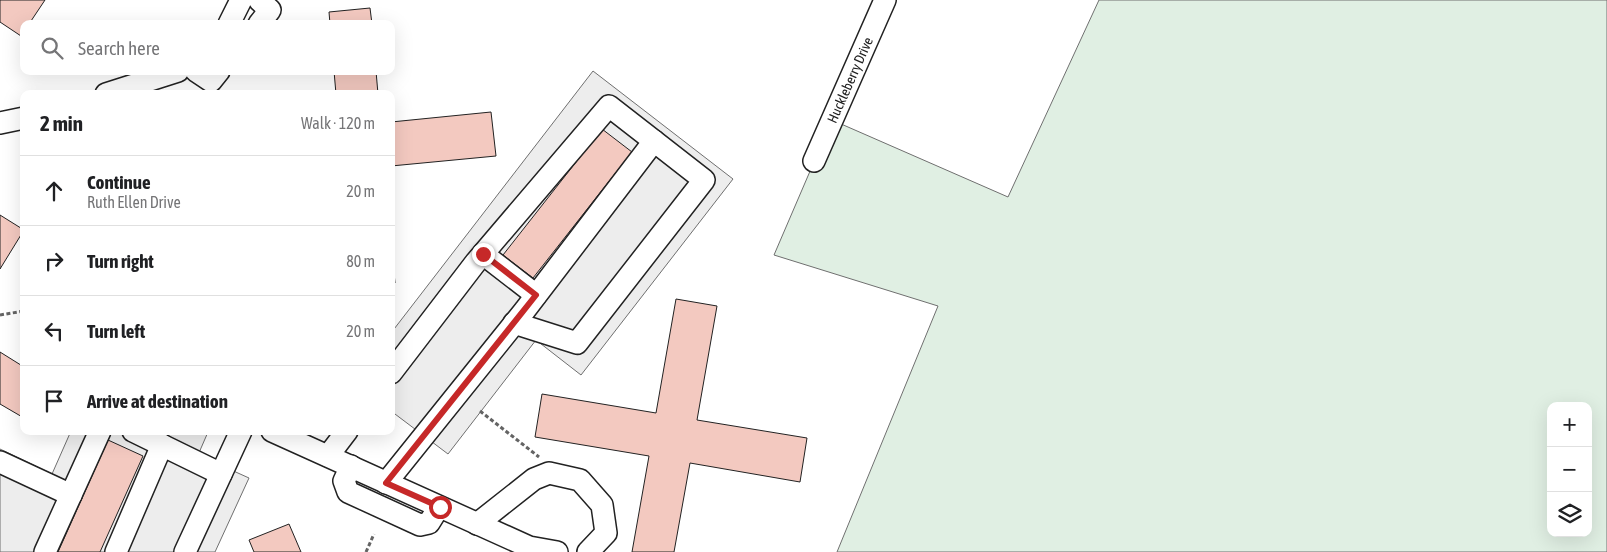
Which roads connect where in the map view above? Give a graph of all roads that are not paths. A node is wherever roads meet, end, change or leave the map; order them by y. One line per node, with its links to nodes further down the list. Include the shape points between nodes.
1 (241, 0): 4 (street)
2 (259, 0): 5 (street, via 270,10)
3 (885, 0): 14 (street, Huckleberry Drive)
4 (231, 20)
5 (262, 20)
6 (172, 75): 9 (street)
7 (202, 75): 8 (street, via 211,81)
8 (216, 75)
9 (156, 86): 10 (street)
10 (131, 90)
11 (20, 119): 12 (street)
12 (0, 123)
13 (654, 141): 15 (street, via 609,106); 16 (street); 17 (street, via 704,180 577,343)
14 (814, 161)
15 (483, 254): 16 (street); 18 (street)
16 (536, 295): 17 (street)
17 (514, 323): 29 (street)
18 (395, 368)
19 (98, 435): 30 (street)
20 (141, 435): 24 (street)
21 (239, 435): 28 (street)
22 (286, 435): 25 (street)
23 (344, 435): 25 (street)
24 (162, 445): 28 (street); 35 (street)
25 (328, 456): 27 (street)
26 (0, 462): 30 (street)
27 (350, 466): 29 (street); 31 (street, via 344,481 348,492 420,525 429,524)
28 (221, 474): 36 (street)
29 (386, 483): 31 (street)
30 (71, 495): 34 (street)
31 (440, 507): 32 (street)
32 (477, 524): 33 (street); 38 (street, via 534,479 549,473 580,480 602,505 606,533)
33 (529, 550): 37 (street)
34 (44, 552)
35 (116, 552)
36 (186, 552)
37 (557, 552)
38 (588, 552)

